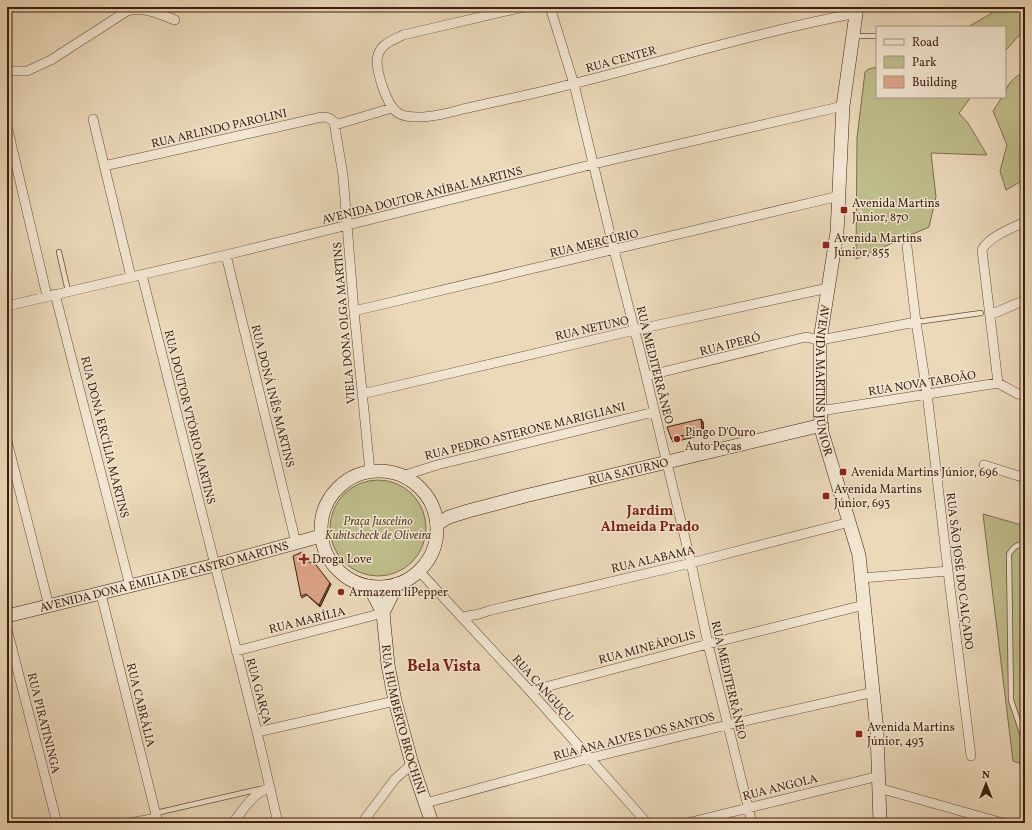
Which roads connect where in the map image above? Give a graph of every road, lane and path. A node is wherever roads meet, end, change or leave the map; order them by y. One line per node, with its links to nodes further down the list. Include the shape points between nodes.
1 (524, 7): 10 (street, via 389,41 378,56 378,67 386,97)
2 (550, 7): 8 (street, RUA MEDITERRÂNEO)
3 (857, 10): 5 (street, AVENIDA MARTINS JÚNIOR); 8 (street, RUA CENTER)
4 (175, 20): 7 (street, via 143,9 127,11 45,63 27,71)
5 (853, 36): 6 (lane); 9 (street, AVENIDA MARTINS JÚNIOR)
6 (876, 36)
7 (7, 71)
8 (574, 84): 10 (street, RUA CENTER, via 434,116 409,117 399,114); 14 (street, RUA MEDITERRÂNEO)
9 (843, 106): 14 (street, AVENIDA DOUTOR ANÍBAL MARTINS); 16 (street, AVENIDA MARTINS JÚNIOR)
10 (392, 108): 12 (street)
11 (93, 119): 15 (street)
12 (335, 125): 15 (street, RUA ARLINDO PAROLINI, via 331,118 321,117); 18 (street, VIELA DONA OLGA MARTINS)
13 (7, 126): 27 (street, RUA DONÁ ERCÍLIA MARTINS)
14 (594, 164): 18 (street, AVENIDA DOUTOR ANÍBAL MARTINS); 20 (street, RUA MEDITERRÂNEO)
15 (104, 166): 24 (street)
16 (839, 196): 20 (street, RUA MERCÚRIO); 25 (street, AVENIDA MARTINS JÚNIOR, via 837,232)
17 (1025, 222): 32 (street, via 990,240 982,250)
18 (348, 226): 22 (street, AVENIDA DOUTOR ANÍBAL MARTINS); 30 (street, VIELA DONA OLGA MARTINS)
19 (907, 247): 33 (street, RUA SÃO JOSÉ DO CALÇADO)
20 (614, 250): 30 (street, RUA MERCÚRIO); 34 (street, RUA MEDITERRÂNEO)
21 (59, 252): 26 (lane)
22 (226, 255): 23 (street, AVENIDA DOUTOR ANÍBAL MARTINS); 53 (street, RUA DONÁ INÊS MARTINS)
23 (142, 275): 24 (street, AVENIDA DOUTOR ANÍBAL MARTINS); 56 (street, RUA DOUTOR VTÓRIO MARTINS)
24 (131, 277): 26 (street, AVENIDA DOUTOR ANÍBAL MARTINS)
25 (828, 288): 34 (street, RUA NETUNO); 35 (street, AVENIDA MARTINS JÚNIOR)
26 (68, 291): 27 (street, AVENIDA DOUTOR ANÍBAL MARTINS)
27 (51, 295): 29 (street, AVENIDA DOUTOR ANÍBAL MARTINS); 61 (street, RUA DONÁ ERCÍLIA MARTINS)
28 (1024, 301): 32 (street)
29 (7, 306)
30 (354, 311): 39 (street, VIELA DONA OLGA MARTINS)
31 (981, 313): 33 (lane)
32 (990, 315): 37 (street)
33 (916, 322): 35 (street, RUA IPERÓ); 38 (street, RUA SÃO JOSÉ DO CALÇADO)
34 (635, 330): 36 (street, RUA MEDITERRÂNEO); 39 (street, RUA NETUNO)
35 (820, 340): 36 (street, RUA IPERÓ, via 806,337); 41 (street, AVENIDA MARTINS JÚNIOR)
36 (646, 376): 42 (street, RUA MEDITERRÂNEO)
37 (998, 383): 38 (street, RUA NOVA TABOÃO); 40 (street)
38 (927, 393): 41 (street, RUA NOVA TABOÃO); 58 (street, RUA SÃO JOSÉ DO CALÇADO)
39 (362, 394): 47 (street, VIELA DONA OLGA MARTINS)
40 (1025, 396)
41 (820, 411): 43 (street, AVENIDA MARTINS JÚNIOR)
42 (654, 412): 45 (street, RUA MEDITERRÂNEO); 48 (street, RUA PEDRO ASTERONE MARIGLIANI, via 445,463)
43 (822, 425): 45 (street, RUA SATURNO); 50 (street, AVENIDA MARTINS JÚNIOR)
44 (7, 441): 65 (street)
45 (666, 462): 51 (street, RUA SATURNO, via 468,511); 55 (street, RUA MEDITERRÂNEO)
46 (984, 465): 49 (street)
47 (370, 471): 48 (street, via 386,471); 52 (street, via 342,483 332,495 321,518)
48 (402, 476): 51 (street, via 417,485 426,495 433,506)
49 (1025, 478)
50 (850, 522): 55 (street, RUA ALABAMA); 59 (street, AVENIDA MARTINS JÚNIOR)
51 (437, 524): 57 (street, via 436,541 430,557)
52 (321, 536): 53 (street, AVENIDA DONA EMILIA DE CASTRO MARTINS); 62 (street, via 327,555 337,570 352,580)
53 (296, 543): 56 (street, AVENIDA DONA EMILIA DE CASTRO MARTINS)
54 (1025, 544): 77 (lane, via 1014,547 1009,554 1011,700)
55 (691, 563): 68 (street, RUA ALABAMA); 70 (street, RUA MEDITERRÂNEO)
56 (214, 565): 61 (street, AVENIDA DONA EMILIA DE CASTRO MARTINS); 71 (street, RUA GARÇA)
57 (419, 571): 60 (street); 68 (street, RUA CANGUÇU)
58 (948, 571): 59 (street); 78 (street, RUA SÃO JOSÉ DO CALÇADO)
59 (862, 578): 64 (street, AVENIDA MARTINS JÚNIOR)
60 (397, 584): 62 (street); 66 (street)
61 (130, 586): 63 (street, AVENIDA DONA EMILIA DE CASTRO MARTINS)
62 (369, 586): 66 (street, RUA HUMBERTO BROCHINI)
63 (101, 594): 65 (street, AVENIDA DONA EMILIA DE CASTRO MARTINS); 85 (street, RUA CABRÁLIA)
64 (864, 605): 70 (street, RUA MINEÁPOLIS); 73 (street, AVENIDA MARTINS JÚNIOR)
65 (49, 606): 67 (street, AVENIDA DONA EMILIA DE CASTRO MARTINS)
66 (383, 613): 71 (street, RUA MARÍLIA); 74 (street, RUA HUMBERTO BROCHINI, via 388,665)
67 (7, 616)
68 (462, 617): 72 (street, RUA CANGUÇU)
69 (7, 629): 86 (street, RUA PIRATININGA)
70 (708, 644): 72 (street, RUA MINEÁPOLIS); 75 (street, RUA MEDITERRÂNEO)
71 (236, 651): 76 (street, RUA GARÇA)
72 (530, 691): 79 (street, RUA CANGUÇU)
73 (874, 692): 75 (street, RUA ANA ALVES DOS SANTOS); 81 (street, AVENIDA MARTINS JÚNIOR)
74 (395, 701): 76 (street); 80 (street, RUA HUMBERTO BROCHINI)
75 (728, 725): 79 (street, RUA ANA ALVES DOS SANTOS); 84 (street, RUA MEDITERRÂNEO)
76 (257, 732): 82 (street, RUA GARÇA)
77 (1025, 742)
78 (971, 756)
79 (590, 758): 83 (street, RUA ANA ALVES DOS SANTOS); 92 (street, RUA CANGUÇU)
80 (414, 769): 83 (street, RUA HUMBERTO BROCHINI); 90 (street, via 395,780)
81 (879, 782): 84 (street, RUA ANGOLA); 95 (street, AVENIDA MARTINS JÚNIOR); 96 (street)
82 (270, 787): 85 (lane); 88 (street, via 258,793); 89 (street, RUA GARÇA)
83 (426, 803): 91 (street, RUA HUMBERTO BROCHINI)
84 (748, 807): 93 (street, RUA ANGOLA); 94 (street, RUA MEDITERRÂNEO)
85 (157, 818): 87 (street)
86 (57, 823)
87 (129, 823)
88 (233, 823)
89 (278, 823)
90 (362, 823)
91 (432, 823)
92 (647, 823)
93 (687, 823)
94 (752, 823)
95 (880, 823)
96 (1003, 823)

